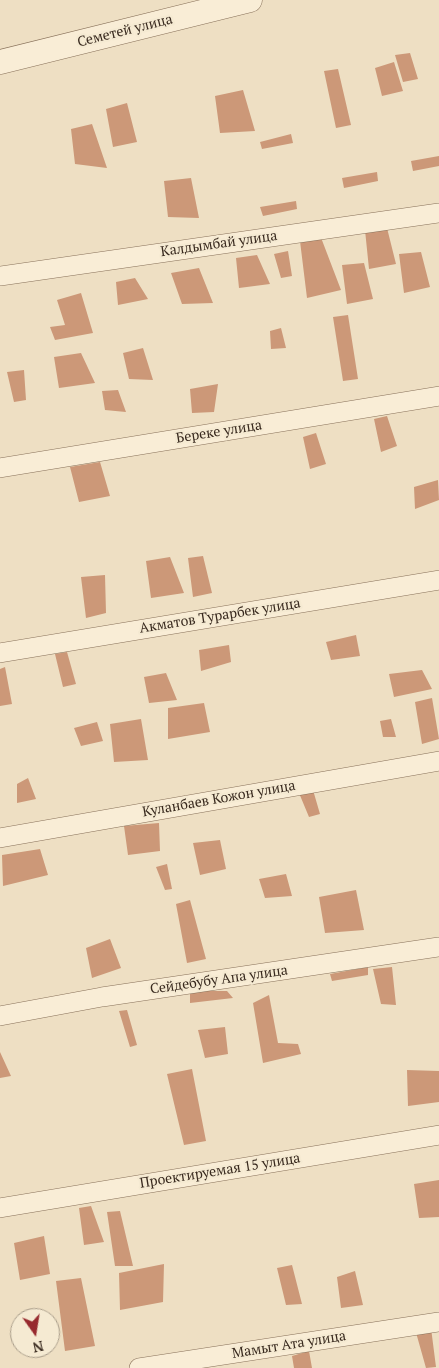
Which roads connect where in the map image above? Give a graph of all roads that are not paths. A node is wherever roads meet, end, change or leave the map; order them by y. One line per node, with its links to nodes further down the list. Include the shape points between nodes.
1 (250, 0): 2 (street, Семетей улица)
2 (0, 62)
3 (439, 213): 4 (street, Калдымбай улица)
4 (0, 276)
5 (439, 396): 6 (street, Береке улица)
6 (0, 468)
7 (439, 580): 8 (street, Акматов Турарбек улица)
8 (0, 653)
9 (439, 761): 10 (street, Куланбаев Кожон улица)
10 (0, 838)
11 (439, 947): 12 (street, Сейдебубу Апа улица, via 111,996)
12 (0, 1016)
13 (439, 1135): 14 (street, Проектируемая 15 улица)
14 (0, 1208)
15 (439, 1322): 16 (street, Мамыт Ата улица)
16 (139, 1368)

